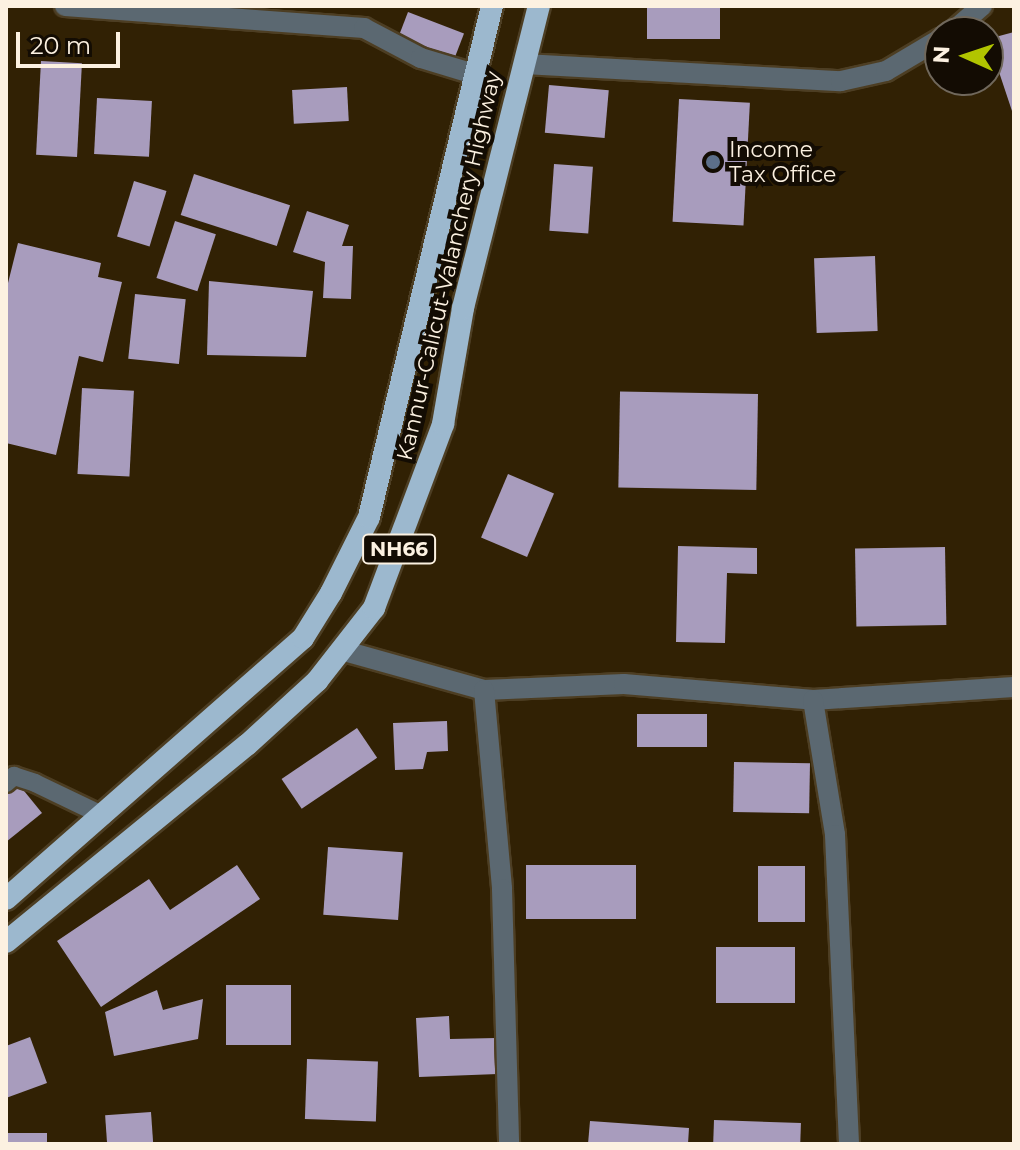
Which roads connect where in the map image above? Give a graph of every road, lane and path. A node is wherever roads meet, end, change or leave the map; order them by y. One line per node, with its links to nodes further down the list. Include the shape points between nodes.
1 (65, 6): 6 (street, via 364,28 421,58)
2 (492, 6): 6 (highway, Kannur-Calicut-Valanchery Highway / NH66)
3 (539, 6): 5 (highway, Kannur-Calicut-Valanchery Highway / NH66)
4 (924, 48): 5 (street, via 886,71 841,81)
5 (524, 64): 7 (highway, Kannur-Calicut-Valanchery Highway / NH66, via 463,308 443,424 374,608)
6 (474, 74): 12 (highway, Kannur-Calicut-Valanchery Highway / NH66, via 369,517 303,638)
7 (341, 650): 9 (street); 14 (highway, Kannur-Calicut-Valanchery Highway / NH66, via 247,745)
8 (1014, 687): 10 (street)
9 (484, 690): 10 (street, via 624,684); 15 (street, via 502,889)
10 (813, 700): 16 (street, via 835,835)
11 (6, 783): 12 (lane, via 14,776 35,783 51,797)
12 (104, 816): 13 (highway, Kannur-Calicut-Valanchery Highway / NH66)
13 (6, 899)
14 (6, 942)
15 (509, 1144)
16 (849, 1144)

